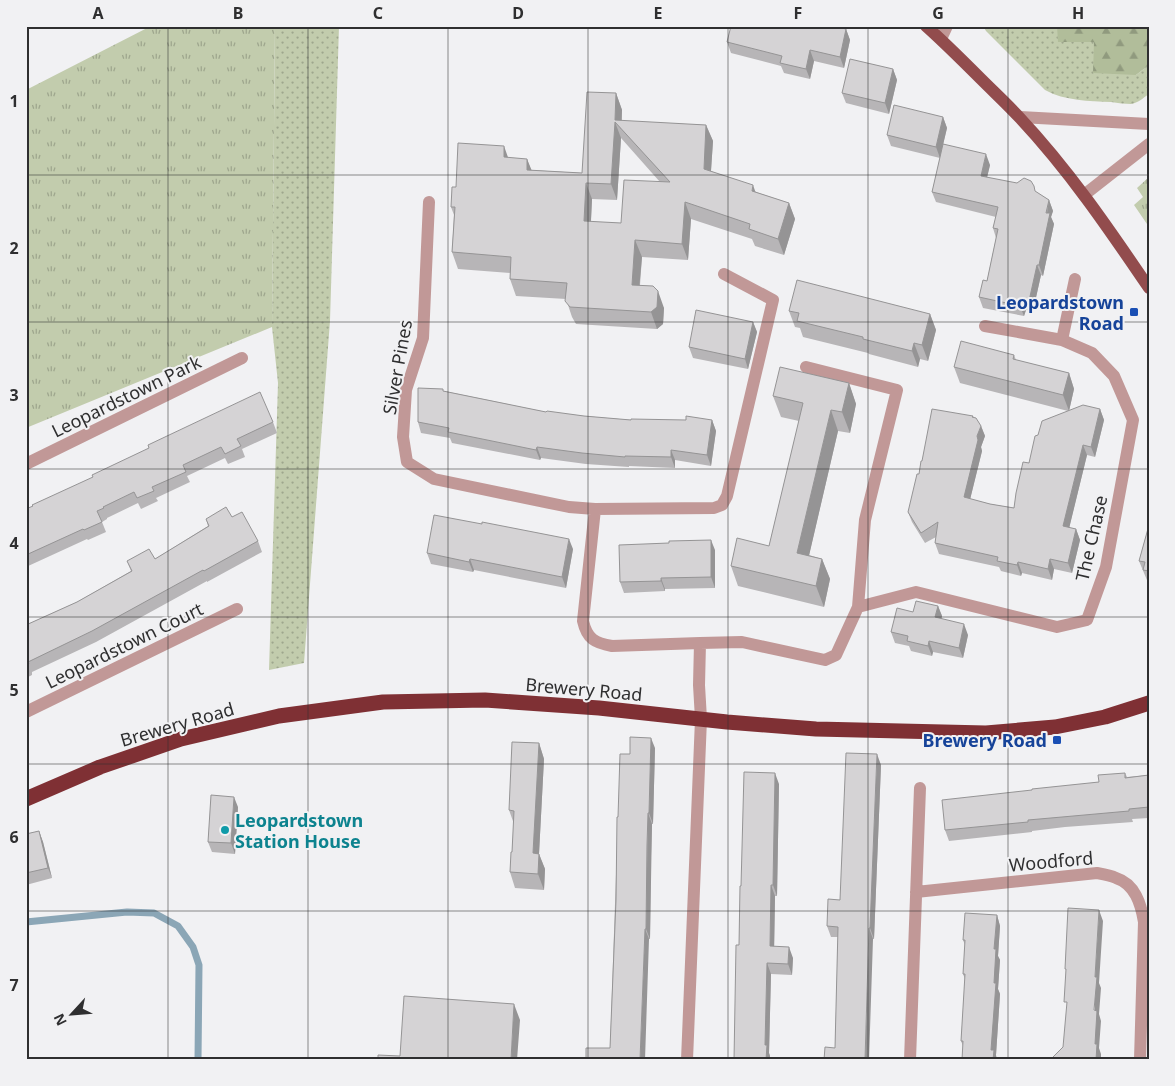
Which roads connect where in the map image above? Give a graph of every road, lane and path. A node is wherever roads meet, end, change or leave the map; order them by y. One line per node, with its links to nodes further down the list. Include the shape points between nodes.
1 (926, 26): 3 (main road)
2 (947, 26): 3 (street)
3 (941, 39): 4 (main road)
4 (1020, 117): 5 (street); 7 (main road)
5 (1149, 124)
6 (1149, 144): 7 (street)
7 (1084, 195): 11 (main road)
8 (429, 202): 17 (street, Silver Pines, via 423,338 406,390 403,437 407,462 434,479)
9 (724, 274): 17 (street, Silver Pines, via 772,300 727,496 722,505 714,508)
10 (1076, 279): 13 (street)
11 (1149, 288)
12 (985, 326): 13 (street, The Chase)
13 (1062, 340): 18 (street, The Chase, via 1092,353 1114,376 1133,420 1106,567 1087,620 1056,627 916,592)
14 (242, 358): 16 (street, Leopardstown Park)
15 (806, 367): 18 (street, via 898,390 865,520)
16 (26, 464)
17 (595, 509): 20 (street, via 584,621 585,631 591,639 612,646)
18 (858, 607): 20 (street, via 836,654 825,660 742,642)
19 (237, 609): 22 (street, Leopardstown Court)
20 (700, 643): 23 (street)
21 (1149, 703): 23 (highway, Brewery Road, via 1105,717 1055,727 986,733 816,729)
22 (26, 712)
23 (701, 719): 25 (highway, Brewery Road, via 485,700 382,702 280,716 181,739 100,767); 27 (street)
24 (920, 788): 26 (street)
25 (26, 799)
26 (916, 892): 28 (street); 29 (street, Woodford, via 1097,873 1118,878 1129,885 1142,908 1144,922)
27 (688, 1060)
28 (910, 1060)
29 (1140, 1060)

